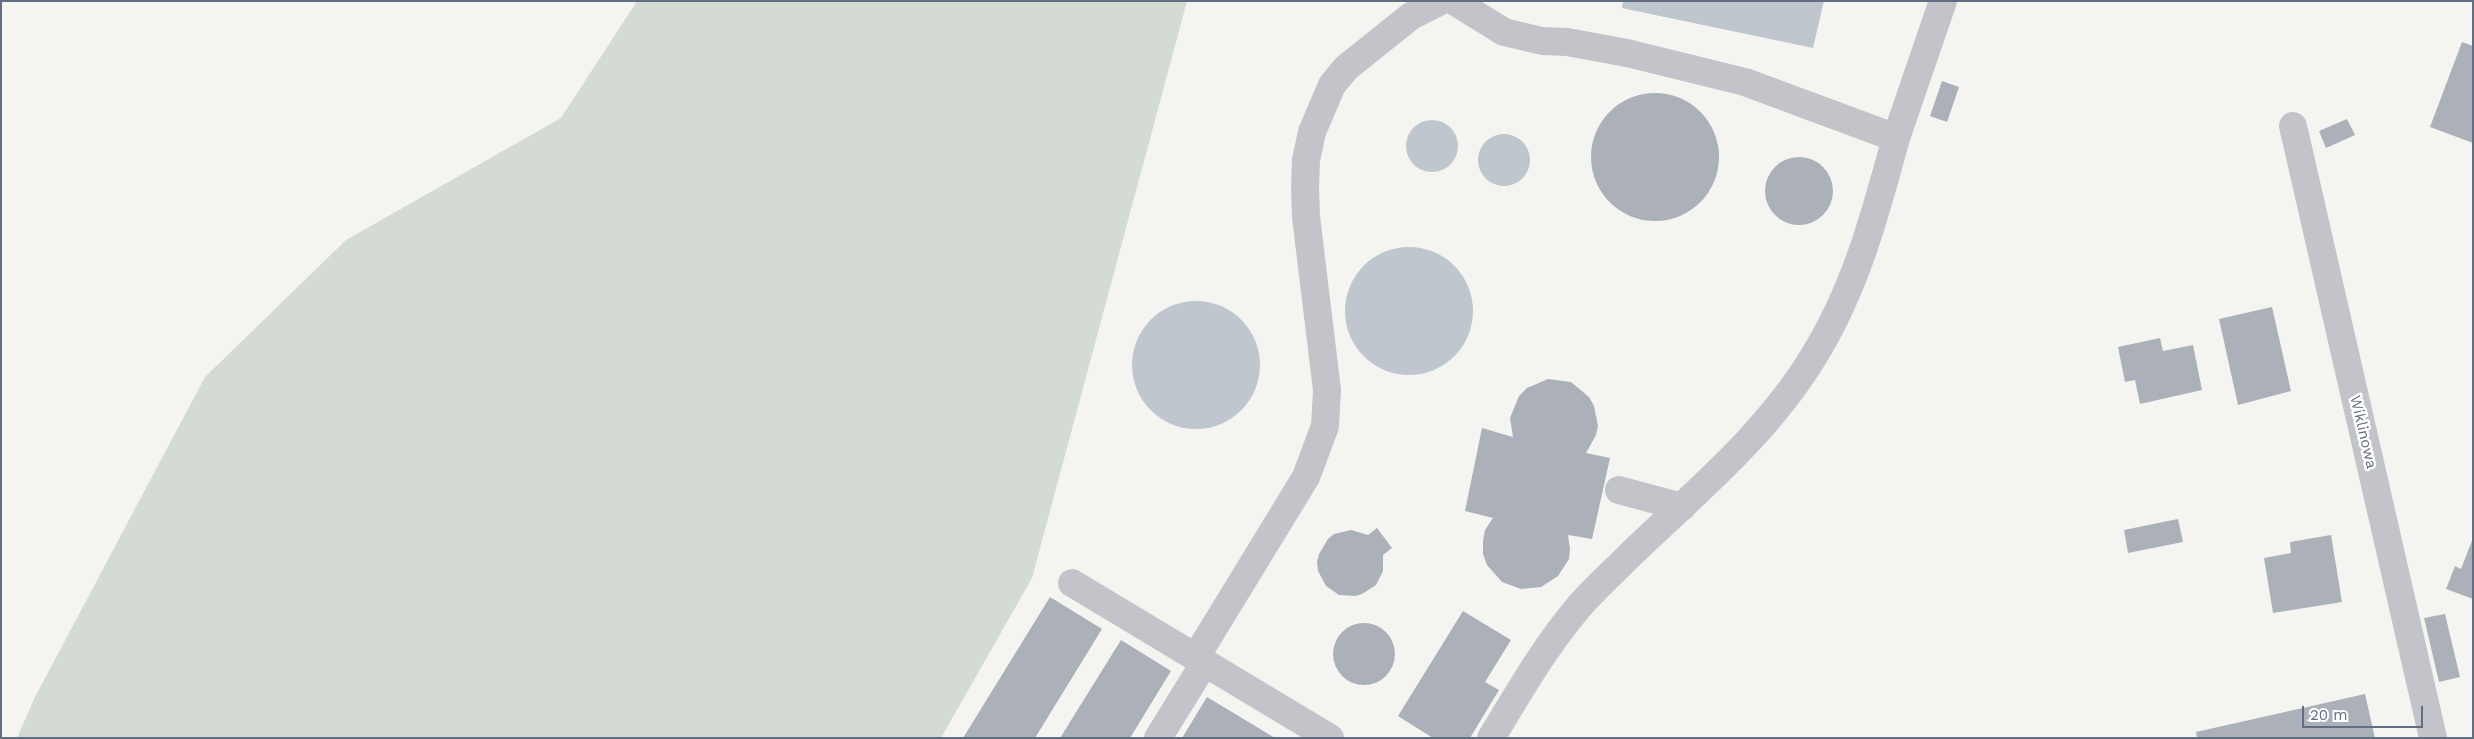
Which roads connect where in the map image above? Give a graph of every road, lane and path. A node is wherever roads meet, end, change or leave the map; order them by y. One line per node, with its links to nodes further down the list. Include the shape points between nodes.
1 (1441, 1): 9 (street, via 1411,16 1346,68 1332,85 1312,132 1305,187 1327,390 1325,426 1306,477)
2 (1454, 1): 5 (street, via 1504,32 1627,53 1745,82)
3 (1943, 1): 5 (street)
4 (2293, 126): 13 (street, Wiklinowa)
5 (1896, 138): 7 (street, via 1862,256 1833,323 1816,353 1763,424)
6 (1619, 490): 7 (street)
7 (1682, 507): 12 (street, via 1577,609)
8 (1072, 583): 9 (street)
9 (1200, 659): 10 (street); 11 (street)
10 (1158, 738)
11 (1330, 738)
12 (1491, 738)
13 (2432, 738)

